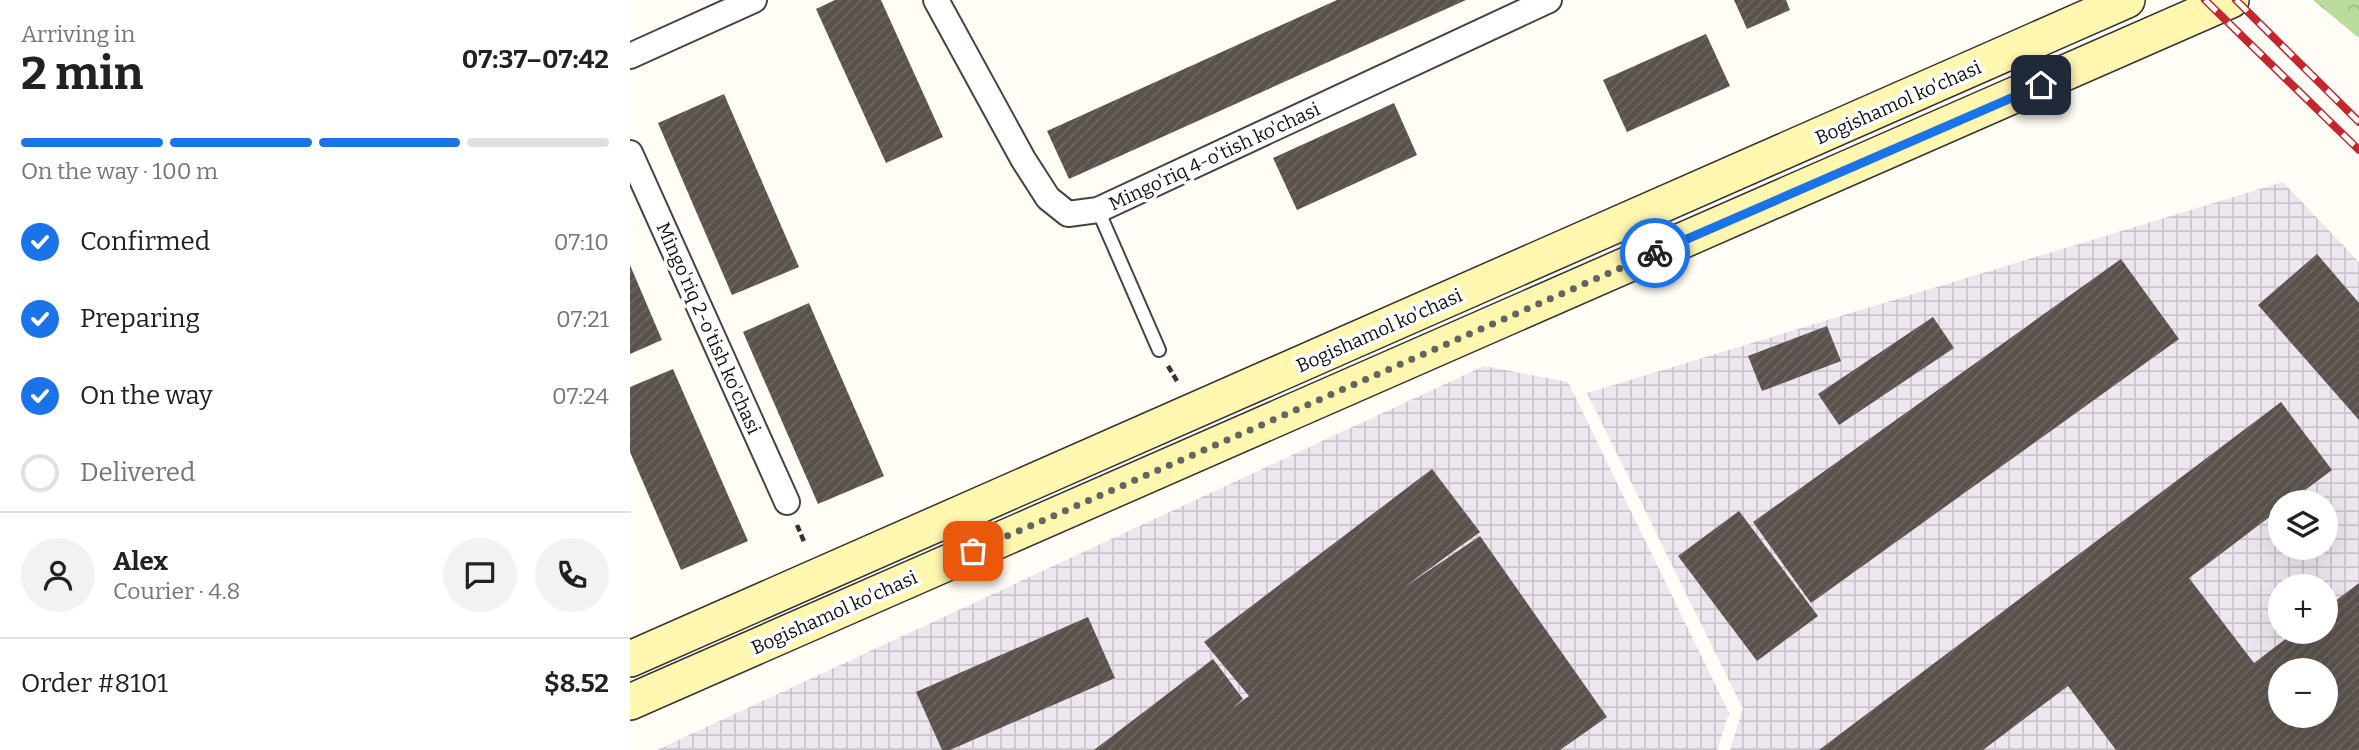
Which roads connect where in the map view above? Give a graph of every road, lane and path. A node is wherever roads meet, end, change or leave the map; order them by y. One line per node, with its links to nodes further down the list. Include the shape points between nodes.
1 (754, 0): 6 (street)
2 (936, 0): 8 (street, Mingo'riq 4-o'tish ko'chasi, via 1048,198 1068,214)
3 (1549, 0): 8 (street, Mingo'riq 4-o'tish ko'chasi)
4 (2127, 0): 11 (main road, Bogishamol ko'chasi)
5 (2231, 0): 12 (main road, Bogishamol ko'chasi)
6 (630, 56)
7 (630, 153): 10 (street, Mingo'riq 2-o'tish ko'chasi)
8 (1098, 210): 9 (lane)
9 (1159, 350)
10 (787, 502)
11 (641, 655): 12 (main road)
12 (668, 684): 13 (main road, Bogishamol ko'chasi)
13 (630, 702)

